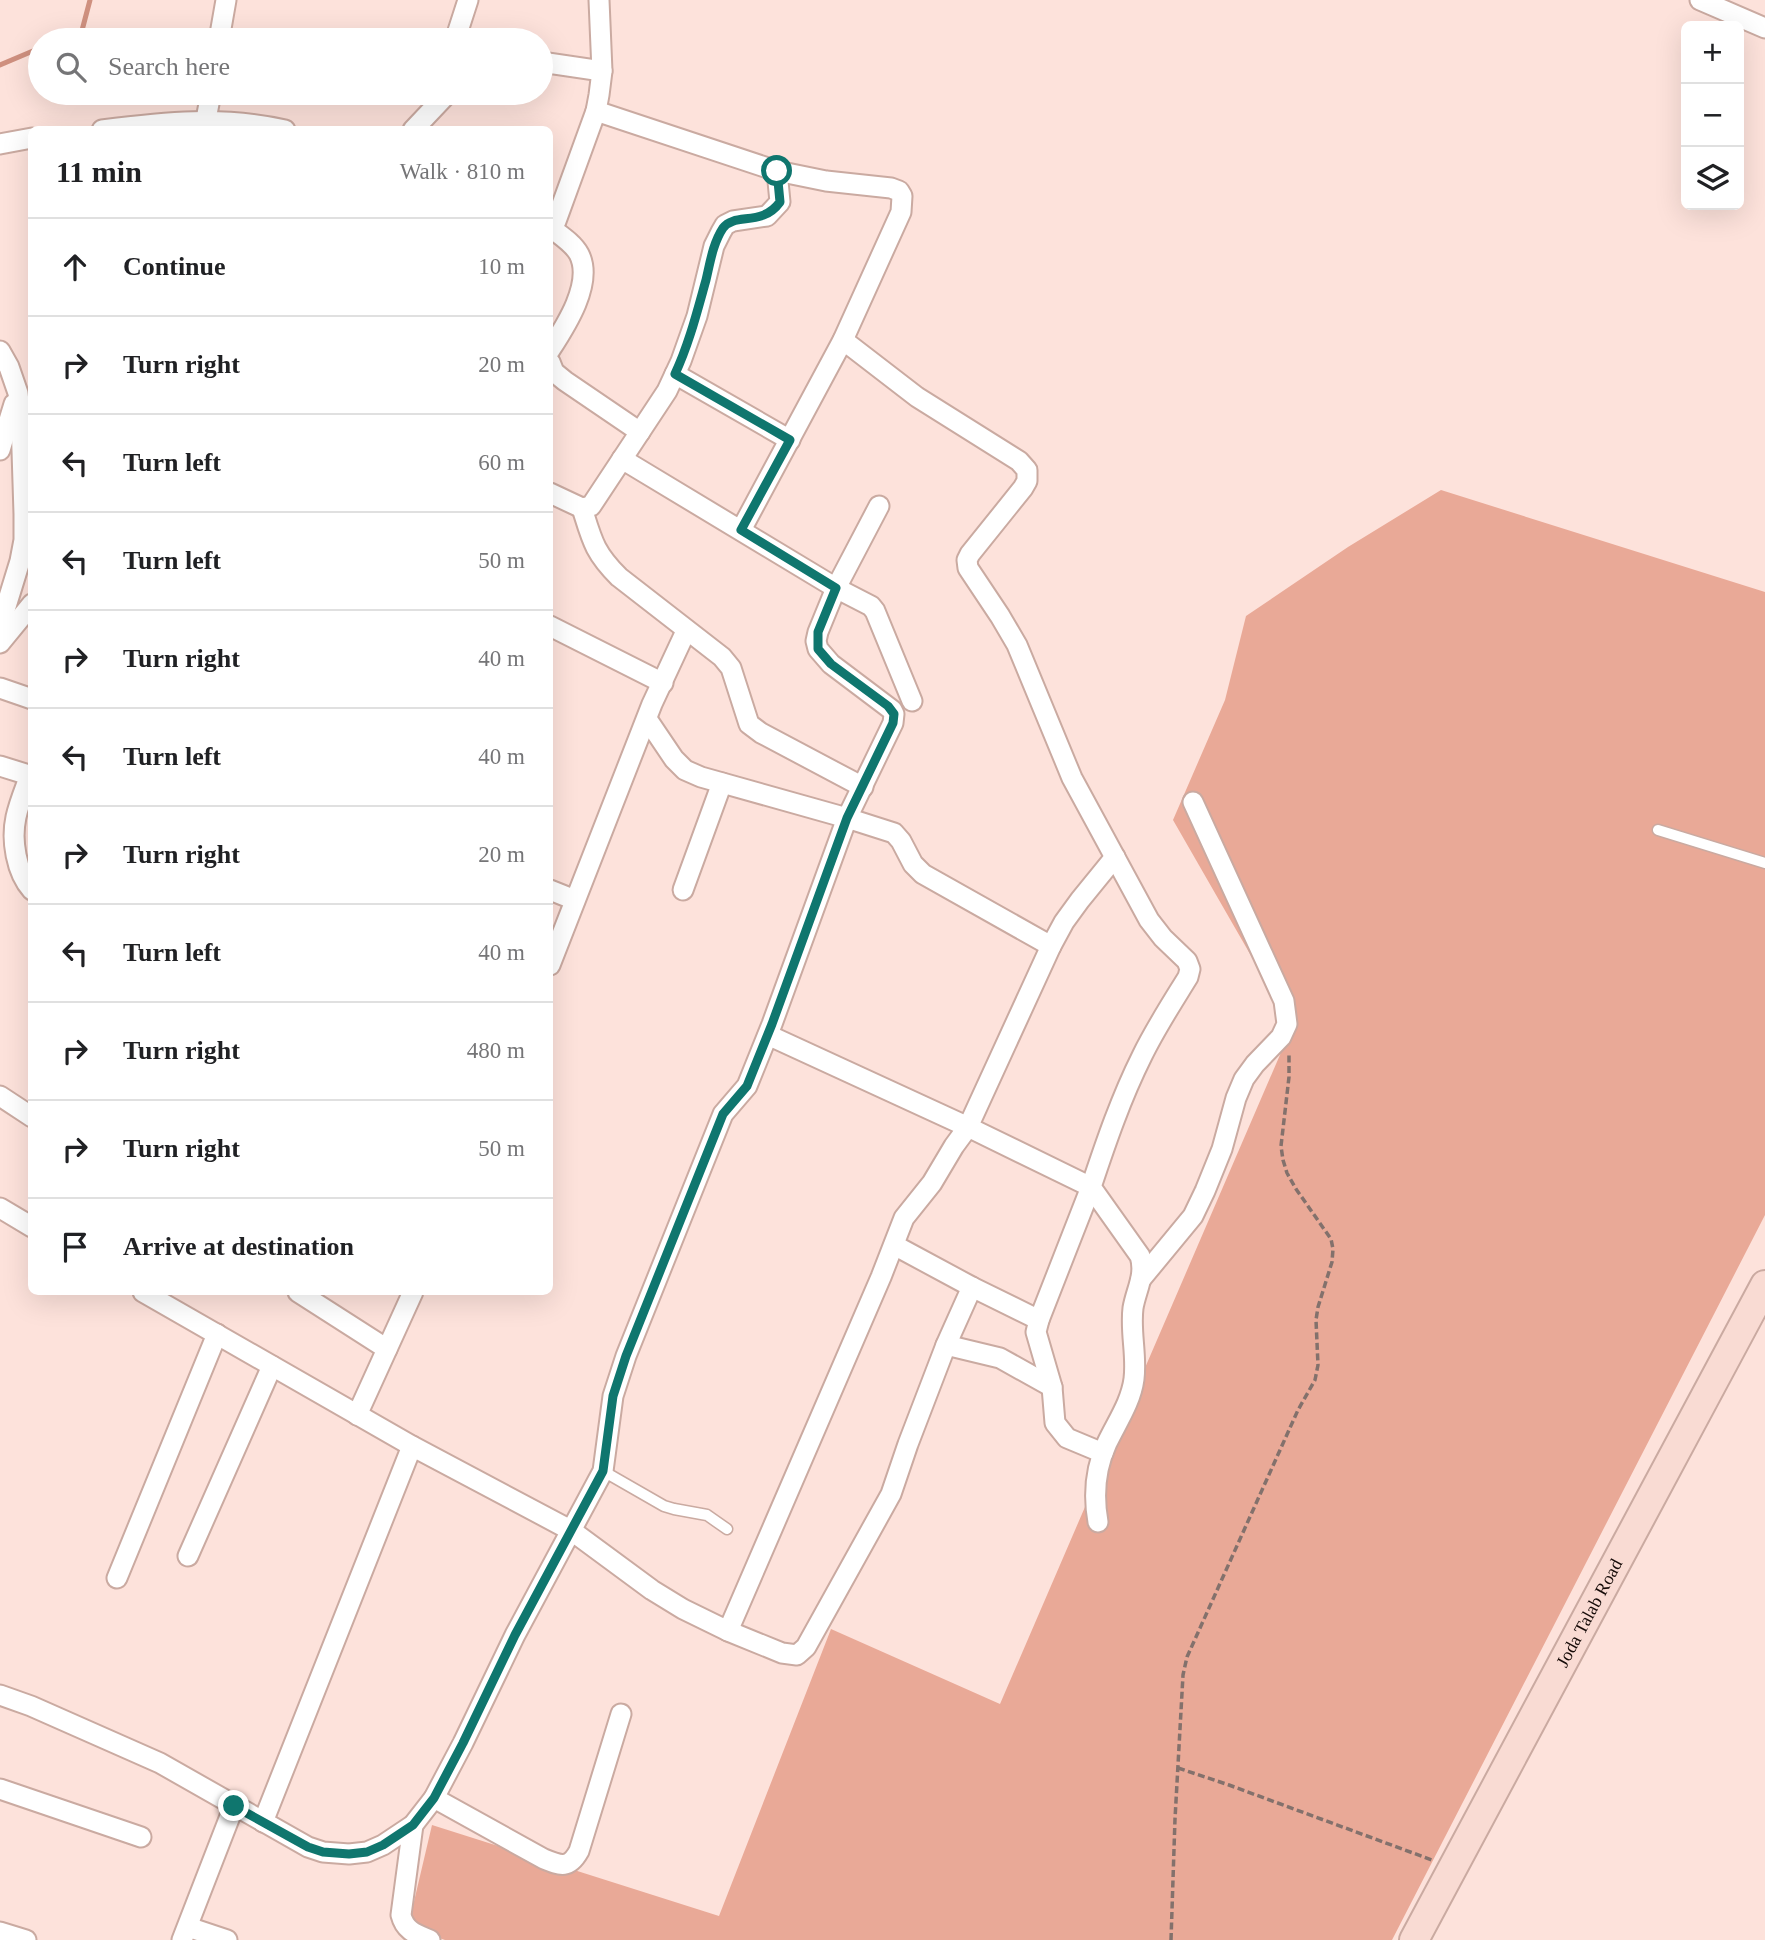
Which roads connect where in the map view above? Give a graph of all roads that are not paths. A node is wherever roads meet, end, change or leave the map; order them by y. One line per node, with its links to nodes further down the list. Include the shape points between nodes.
1 (226, 0): 5 (street)
2 (468, 0): 6 (street)
3 (599, 0): 9 (street)
4 (1700, 0): 7 (street)
5 (221, 28)
6 (459, 28)
7 (1765, 28)
8 (553, 64): 9 (street)
9 (602, 71): 12 (street)
10 (209, 105): 13 (street)
11 (436, 105): 16 (street)
12 (596, 111): 19 (street); 20 (street)
13 (205, 125): 14 (street); 15 (street)
14 (184, 126)
15 (268, 126)
16 (416, 126)
17 (28, 139): 18 (street)
18 (0, 144)
19 (777, 171): 22 (street, via 891,188 902,196 901,212); 26 (street, via 780,202 775,209 767,216 733,221 721,232)
20 (553, 224)
21 (553, 231): 23 (street, via 578,253 583,276 570,320)
22 (843, 340): 29 (street); 56 (street, via 917,397 1027,470 1023,488 970,554 967,564 1017,645 1072,778)
23 (553, 346)
24 (0, 351): 27 (street)
25 (553, 370): 28 (street)
26 (675, 374): 28 (street); 29 (street)
27 (18, 393): 30 (street); 36 (street)
28 (640, 432): 31 (street)
29 (790, 440): 35 (street)
30 (0, 450)
31 (622, 459): 34 (street, via 591,506); 35 (street)
32 (553, 494): 34 (street)
33 (879, 506): 37 (street)
34 (582, 508): 40 (street, via 594,547 604,562)
35 (741, 530): 37 (street)
36 (28, 536): 39 (street)
37 (836, 588): 46 (street, via 875,611); 52 (street, via 818,632 818,649 894,714)
38 (28, 609): 42 (street)
39 (0, 625)
40 (686, 631): 43 (street); 52 (street, via 731,668 749,724)
41 (553, 634): 43 (street)
42 (0, 643)
43 (663, 683): 47 (street)
44 (0, 688): 45 (street)
45 (28, 698)
46 (912, 701)
47 (647, 719): 50 (street, via 685,770); 61 (street)
48 (0, 766): 49 (street)
49 (28, 774)
50 (722, 783): 54 (street); 59 (street)
51 (28, 784): 58 (street, via 15,832 20,871)
52 (863, 787): 54 (street)
53 (1193, 803): 72 (street, via 1284,1001 1287,1024 1244,1079 1222,1149 1193,1216)
54 (847, 818): 62 (street, via 894,833 923,874); 64 (street)
55 (1658, 830): 57 (lane)
56 (1115, 857): 62 (street); 68 (street, via 1149,920 1190,969 1130,1080)
57 (1765, 863)
58 (28, 886)
59 (683, 890)
60 (553, 891): 61 (street)
61 (575, 900): 63 (street)
62 (1051, 946): 67 (street)
63 (553, 957)
64 (768, 1035): 67 (street); 87 (street, via 747,1086 723,1114 626,1356 613,1396)
65 (0, 1096): 66 (street)
66 (28, 1114)
67 (968, 1127): 68 (street); 71 (street, via 904,1218)
68 (1091, 1187): 72 (street, via 1140,1256); 78 (street)
69 (0, 1208): 70 (street)
70 (28, 1225)
71 (894, 1245): 74 (street); 93 (street)
72 (1141, 1279): 86 (street, via 1133,1309 1134,1379)
73 (1765, 1285): 107 (street, Joda Talab Road)
74 (972, 1287): 78 (street); 80 (street)
75 (148, 1295): 79 (street)
76 (303, 1295): 81 (street)
77 (412, 1295): 81 (street)
78 (1039, 1320): 83 (street, via 1036,1332)
79 (217, 1334): 82 (street); 92 (street)
80 (946, 1345): 83 (street, via 1000,1358); 93 (street, via 891,1494 806,1647 789,1655)
81 (387, 1349): 84 (street)
82 (272, 1366): 84 (street); 91 (street)
83 (1052, 1387): 86 (street, via 1059,1430 1076,1443)
84 (357, 1415): 85 (street)
85 (412, 1446): 90 (street); 99 (street)
86 (1103, 1452): 88 (street, via 1095,1478)
87 (603, 1471): 89 (lane, via 664,1506 707,1515); 90 (street)
88 (1098, 1522)
89 (727, 1529)
90 (572, 1531): 93 (street, via 652,1590); 97 (street)
91 (188, 1556)
92 (117, 1578)
93 (728, 1631)
94 (0, 1695): 98 (street, via 160,1763)
95 (621, 1714): 97 (street, via 579,1852 569,1864 544,1859)
96 (0, 1789): 101 (street)
97 (434, 1798): 100 (street)
98 (234, 1806): 99 (street); 103 (street)
99 (262, 1822): 100 (street, via 308,1847 349,1854 383,1845)
100 (413, 1825): 106 (street, via 401,1915 412,1933)
101 (141, 1837)
102 (0, 1932): 104 (street)
103 (185, 1933): 105 (street)
104 (26, 1940)
105 (227, 1940)
106 (430, 1940)
107 (1414, 1940)

